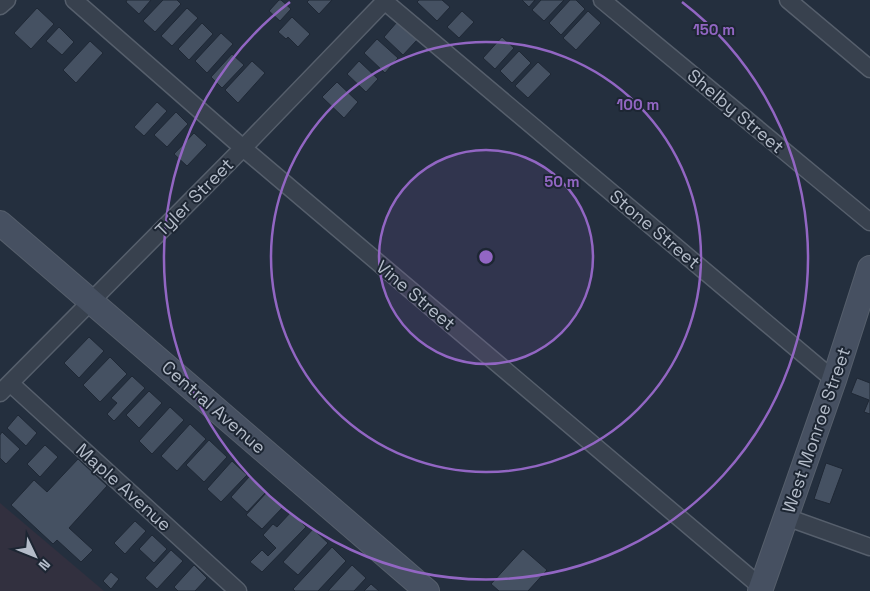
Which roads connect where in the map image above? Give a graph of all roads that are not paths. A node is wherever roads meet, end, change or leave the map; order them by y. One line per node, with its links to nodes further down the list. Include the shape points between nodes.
1 (7, 0): 6 (street)
2 (74, 0): 8 (street, Vine Street)
3 (385, 0): 8 (street, Tyler Street); 13 (street, Stone Street)
4 (602, 0): 9 (street, Shelby Street)
5 (788, 0): 7 (street)
6 (0, 6)
7 (870, 69)
8 (243, 148): 12 (street, Tyler Street); 17 (street, Vine Street)
9 (870, 222)
10 (0, 224): 12 (street, Central Avenue)
11 (870, 268): 13 (street, West Monroe Street)
12 (90, 301): 14 (street, Tyler Street); 19 (street, Central Avenue)
13 (834, 380): 15 (street, West Monroe Street)
14 (5, 388): 18 (street, Maple Avenue)
15 (786, 518): 16 (street); 17 (street, West Monroe Street)
16 (870, 546)
17 (760, 589)
18 (238, 591)
19 (427, 591)

